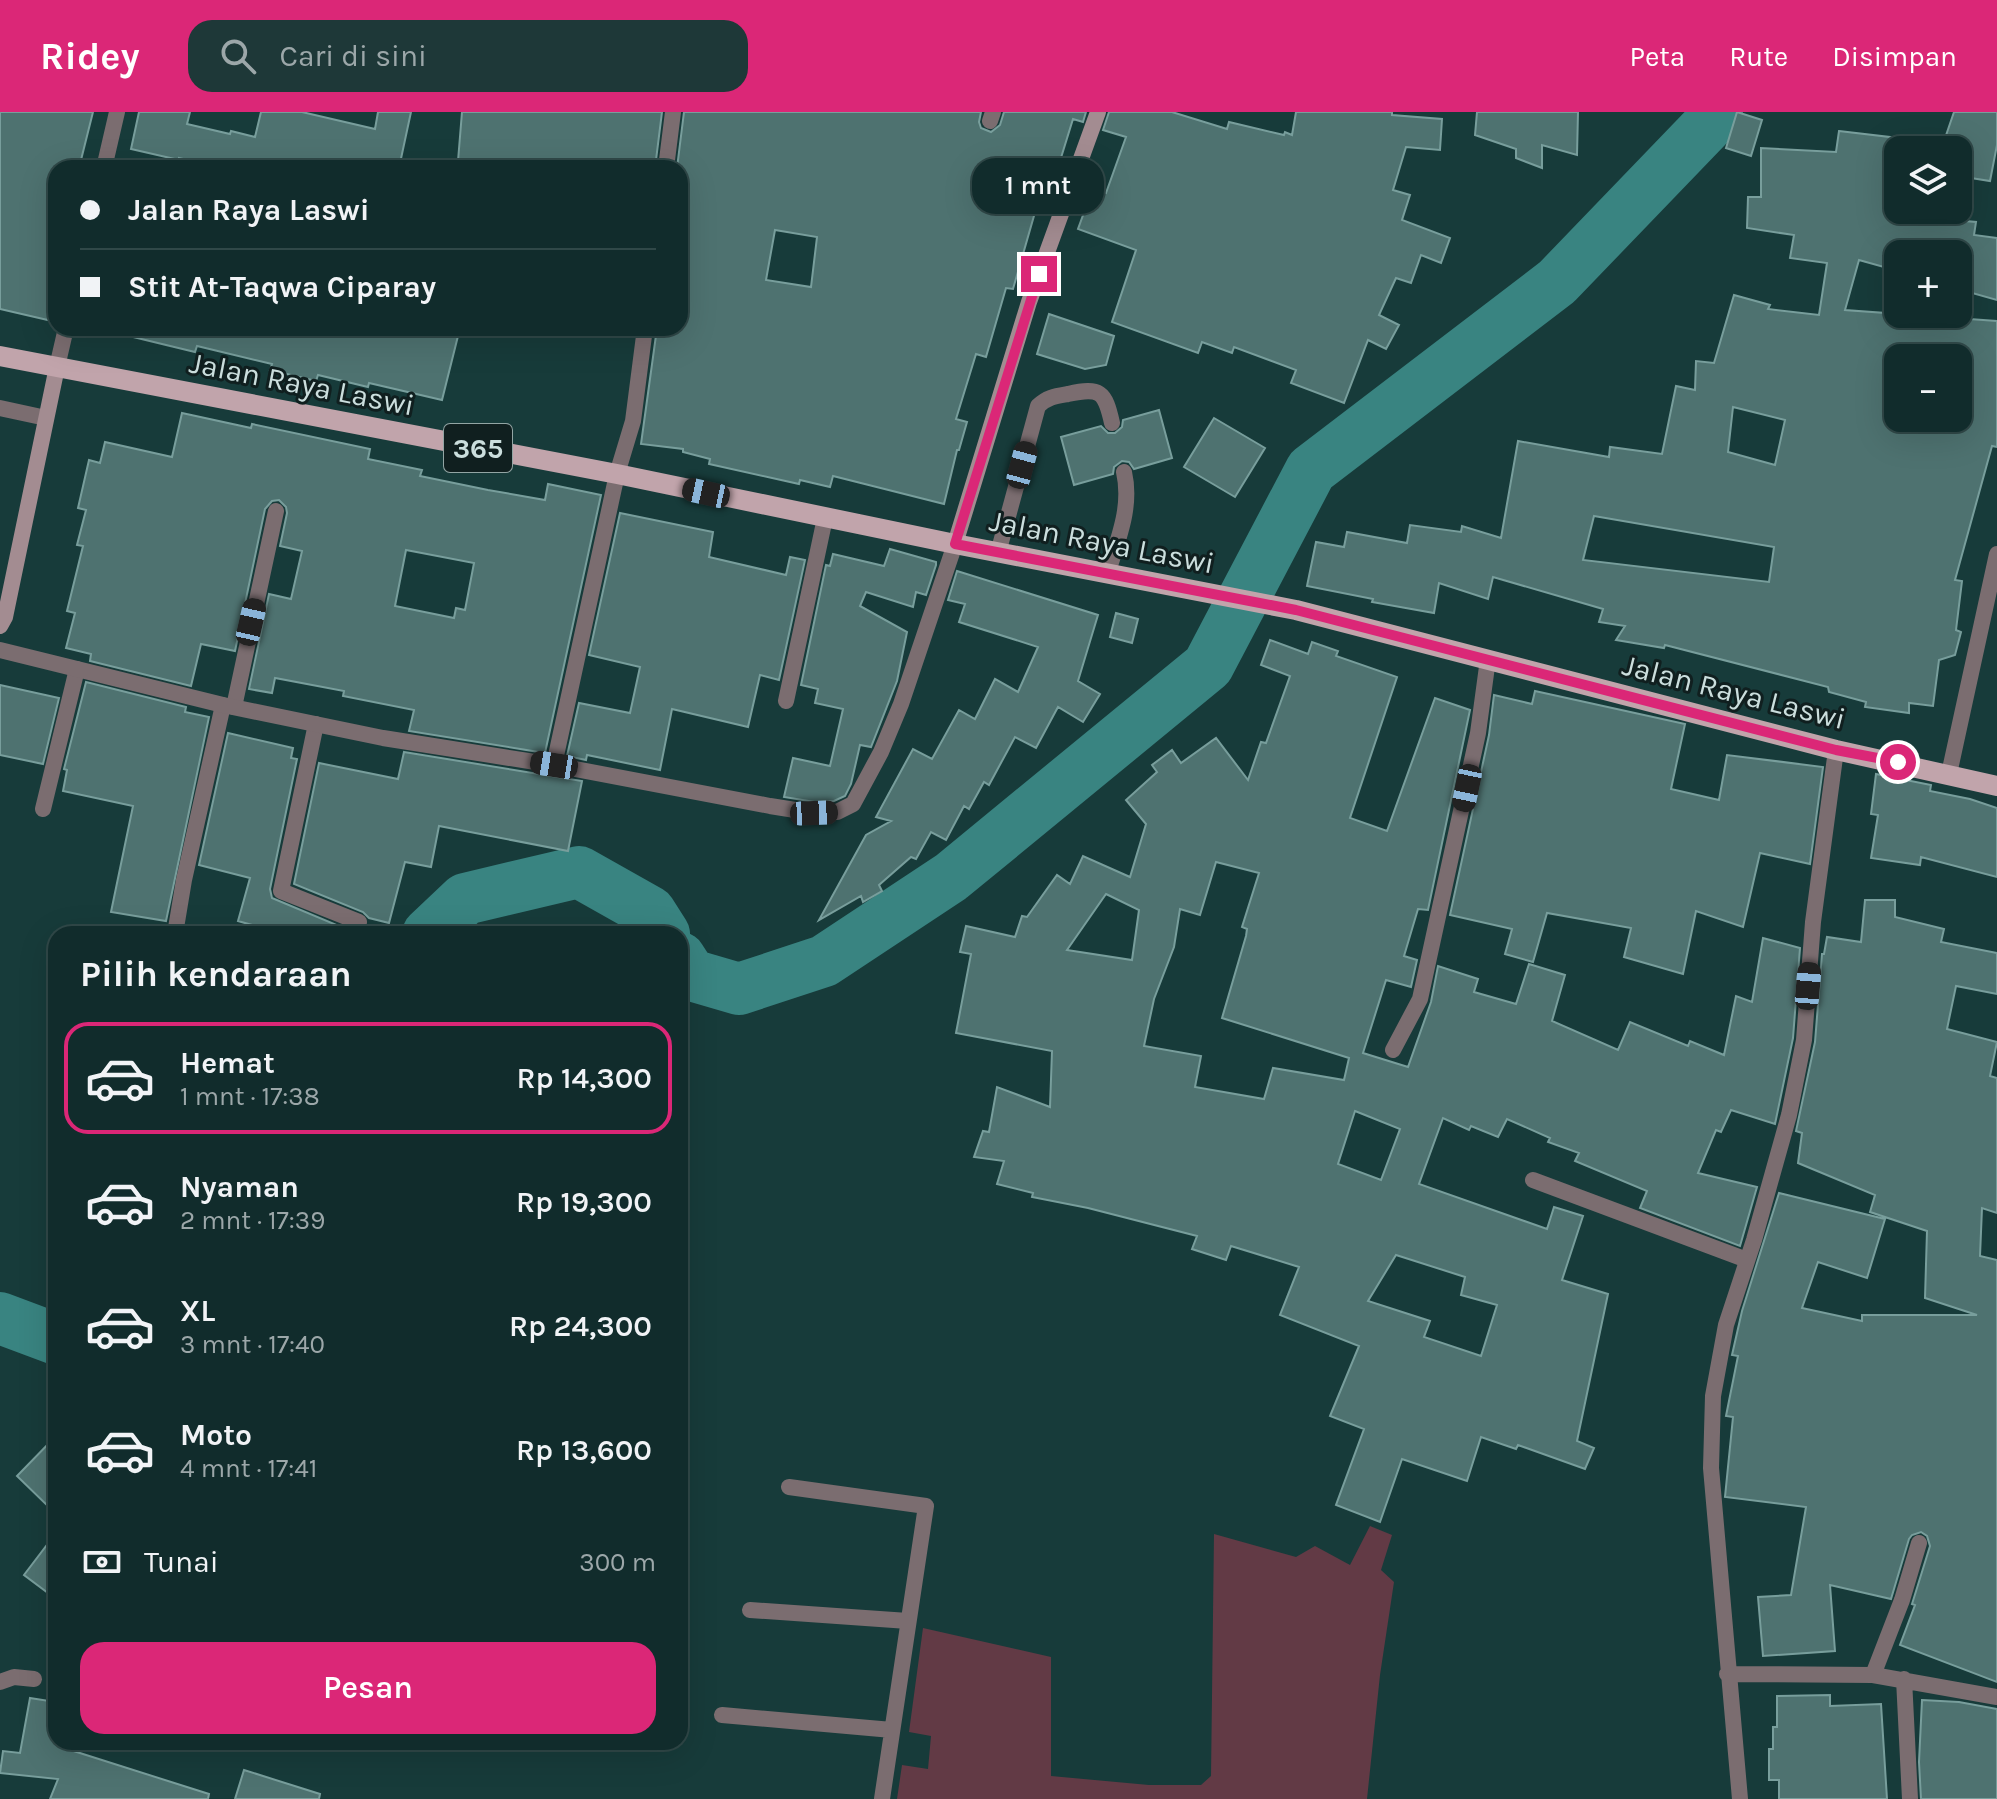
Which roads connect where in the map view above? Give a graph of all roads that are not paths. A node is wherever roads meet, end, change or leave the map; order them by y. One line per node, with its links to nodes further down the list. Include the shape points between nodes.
1 (117, 112): 4 (street)
2 (673, 112): 5 (street)
3 (1098, 112): 17 (main road, via 1029,302)
4 (106, 160)
5 (667, 160)
6 (64, 336): 9 (street)
7 (644, 336): 14 (street, via 633,421)
8 (0, 356): 9 (main road, Jalan Raya Laswi / 365)
9 (57, 367): 11 (main road); 14 (main road, Jalan Raya Laswi / 365)
10 (0, 408): 11 (street)
11 (46, 418): 21 (main road)
12 (1112, 423): 18 (street, via 1104,398 1089,389 1048,398 1038,406)
13 (1124, 472): 20 (street, via 1127,510)
14 (617, 474): 16 (main road, Jalan Raya Laswi / 365); 29 (street)
15 (276, 511): 26 (street)
16 (825, 518): 17 (main road, Jalan Raya Laswi / 365); 25 (street)
17 (955, 544): 18 (main road, Jalan Raya Laswi / 365); 29 (street, via 901,704 853,804 837,812 814,813)
18 (998, 553): 20 (main road, Jalan Raya Laswi / 365)
19 (1997, 554): 30 (street)
20 (1108, 572): 23 (main road, Jalan Raya Laswi / 365, via 1296,610)
21 (0, 626)
22 (0, 650): 24 (street)
23 (1488, 659): 28 (main road, Jalan Raya Laswi / 365); 35 (street, via 1478,733 1420,999)
24 (77, 669): 26 (street); 32 (street)
25 (786, 701)
26 (228, 706): 27 (street); 34 (street)
27 (316, 724): 29 (street); 33 (street, via 281,891)
28 (1836, 750): 30 (main road, Jalan Raya Laswi / 365); 37 (street, via 1804,1040 1789,1115)
29 (554, 765)
30 (1949, 774): 31 (main road, Jalan Raya Laswi / 365)
31 (1997, 786)
32 (43, 809)
33 (359, 922)
34 (176, 926)
35 (1393, 1050)
36 (1533, 1180): 37 (street)
37 (1747, 1260): 42 (street, via 1726,1325 1713,1396 1711,1468)
38 (789, 1487): 41 (street, via 926,1506)
39 (1919, 1543): 43 (street)
40 (750, 1610): 41 (street)
41 (908, 1621): 49 (street)
42 (1727, 1674): 43 (street); 51 (street)
43 (1873, 1675): 45 (street)
44 (34, 1679): 46 (street)
45 (1904, 1679): 47 (street); 52 (street)
46 (0, 1682)
47 (1997, 1697)
48 (722, 1715): 49 (street)
49 (892, 1730): 50 (street)
50 (882, 1799)
51 (1740, 1799)
52 (1910, 1799)

